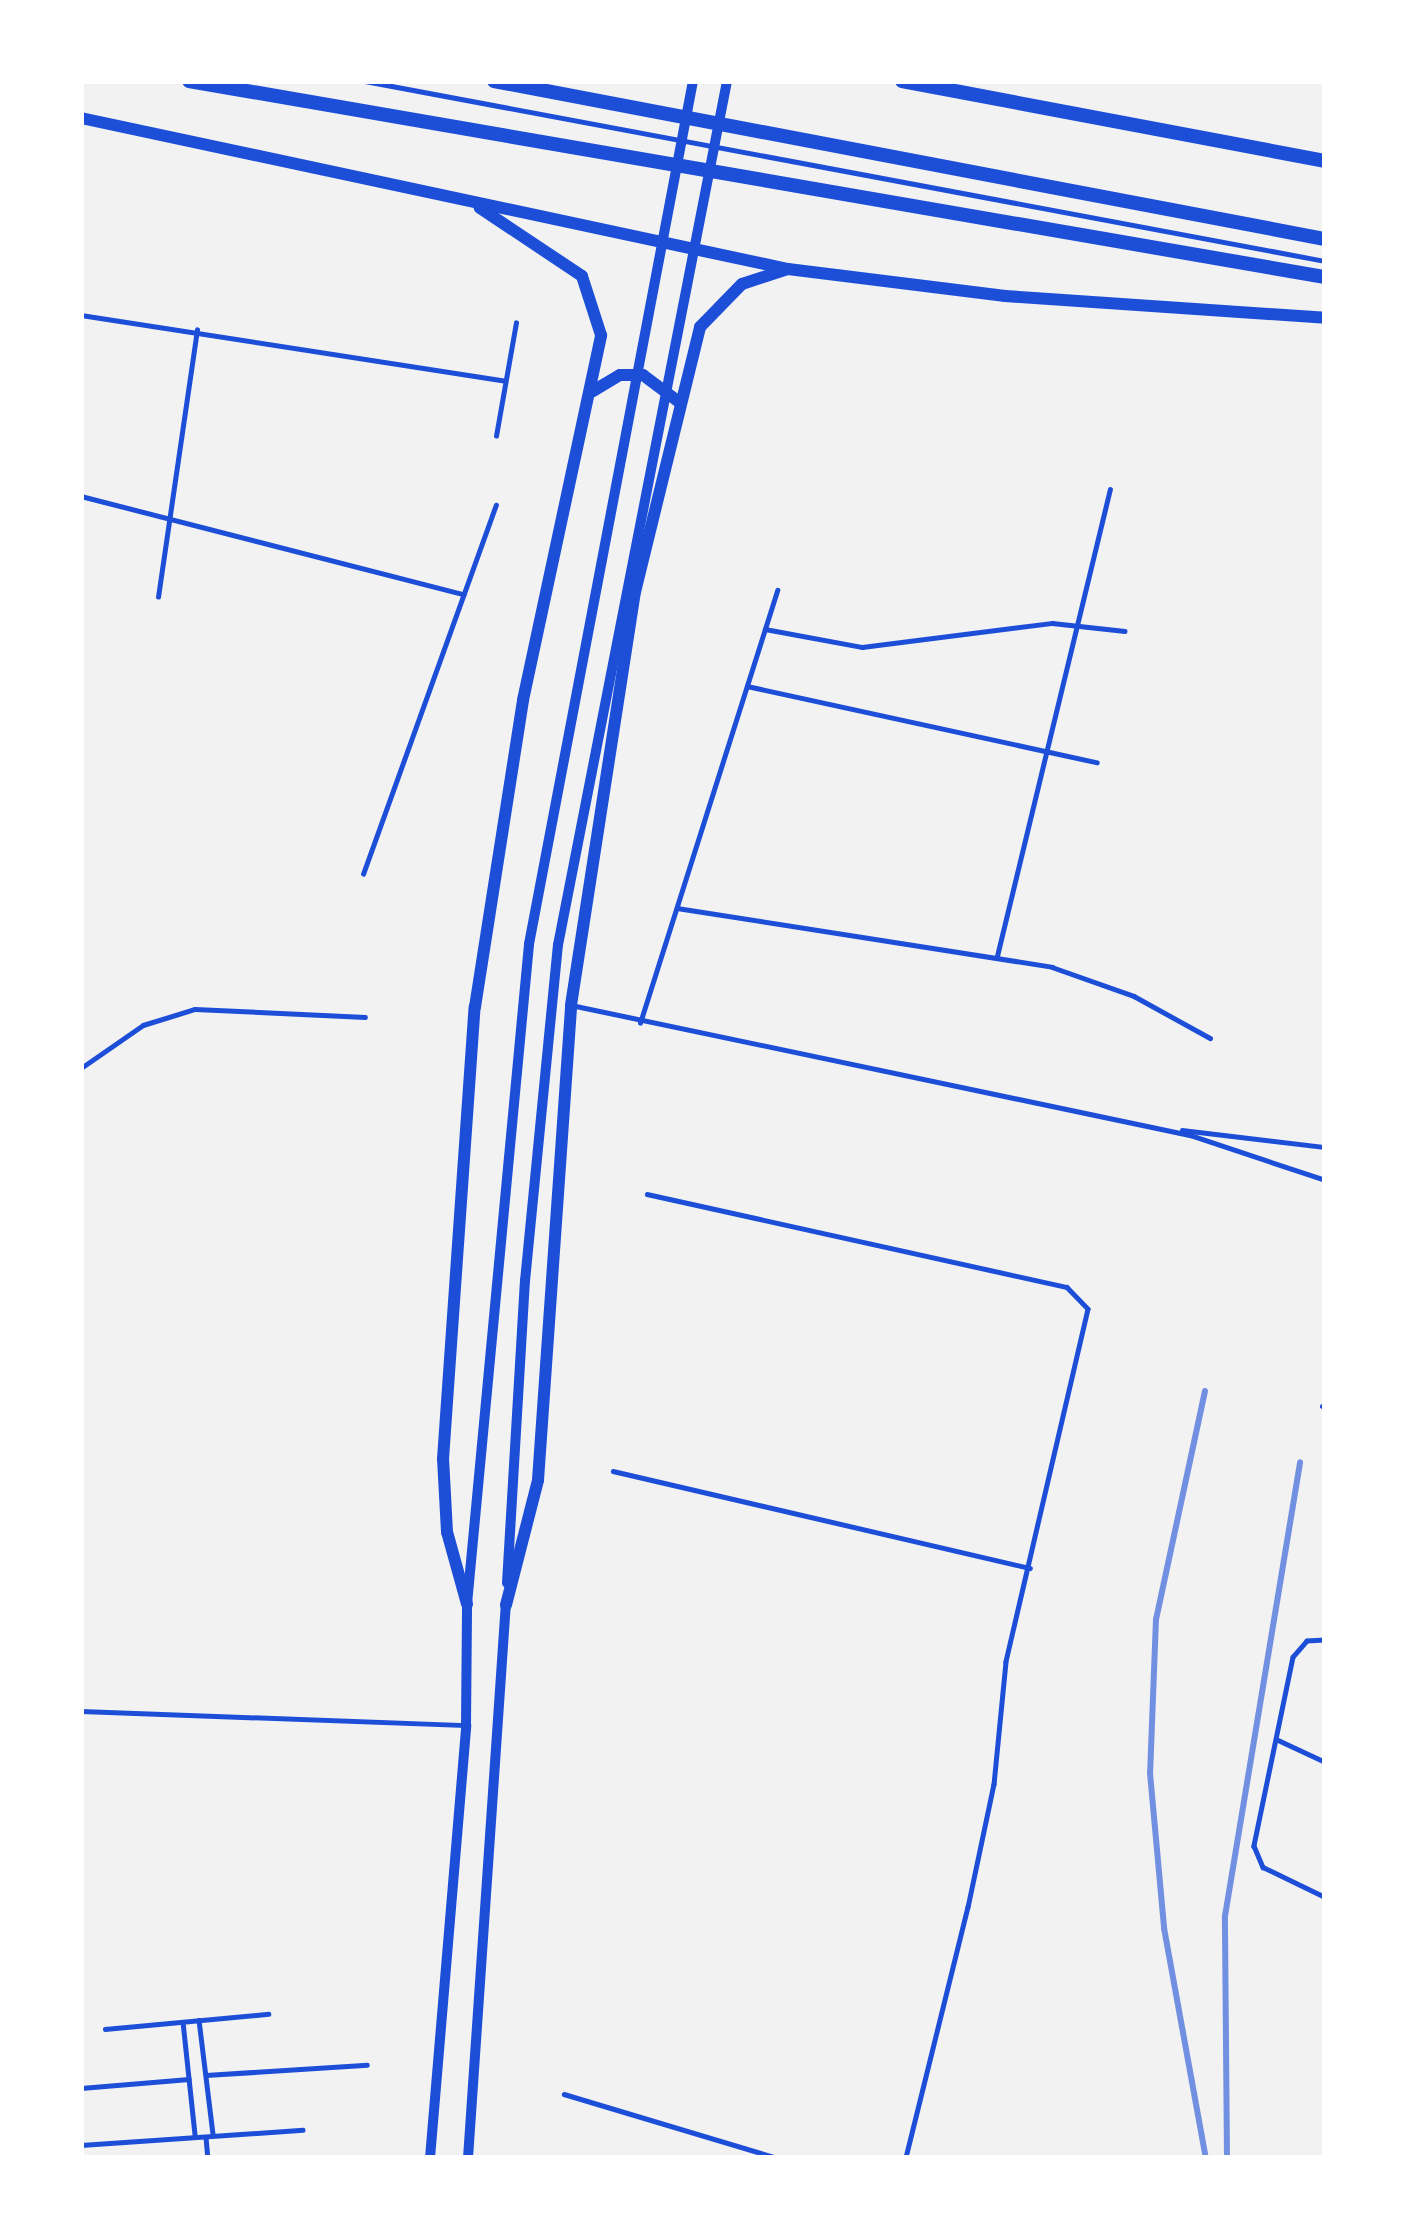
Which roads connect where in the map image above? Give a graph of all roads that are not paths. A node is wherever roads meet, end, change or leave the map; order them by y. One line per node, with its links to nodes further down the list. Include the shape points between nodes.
1 (189, 81): 13 (highway)
2 (365, 81): 11 (lane)
3 (494, 81): 10 (highway)
4 (694, 81): 49 (main road, via 529,944)
5 (727, 81): 50 (main road, via 559,945 525,1281)
6 (902, 81): 8 (highway)
7 (81, 118): 9 (highway)
8 (1325, 161)
9 (480, 208): 12 (highway); 19 (highway, via 563,259 589,286 601,322)
10 (1325, 238)
11 (1325, 262)
12 (788, 269): 15 (highway, via 985,294); 20 (highway, via 742,284 708,315)
13 (1325, 277)
14 (81, 315): 17 (lane)
15 (1325, 318)
16 (515, 323): 18 (lane)
17 (197, 330): 18 (lane); 25 (lane)
18 (506, 381): 21 (lane)
19 (591, 392): 20 (highway, via 620,375 643,375); 49 (highway, via 524,700 475,1007 443,1472 447,1532)
20 (679, 402): 38 (highway, via 627,639)
21 (496, 436)
22 (1110, 490): 29 (lane)
23 (81, 496): 25 (lane)
24 (496, 505): 27 (lane)
25 (169, 519): 27 (lane); 28 (lane)
26 (777, 590): 30 (lane)
27 (464, 594): 35 (lane)
28 (158, 597)
29 (1078, 622): 30 (lane, via 879,647); 31 (lane); 33 (lane)
30 (765, 629): 32 (lane)
31 (1125, 632)
32 (746, 686): 33 (lane); 36 (lane)
33 (1047, 751): 34 (lane); 37 (lane)
34 (1097, 762)
35 (363, 874)
36 (677, 908): 37 (lane); 40 (lane)
37 (997, 956): 41 (lane, via 1107,985)
38 (571, 1005): 40 (lane); 50 (highway, via 539,1467)
39 (365, 1017): 42 (lane, via 182,1011 143,1025)
40 (640, 1024): 43 (lane)
41 (1210, 1038)
42 (81, 1068)
43 (1169, 1130): 44 (lane); 45 (lane)
44 (1325, 1146)
45 (1325, 1180)
46 (646, 1194): 48 (lane, via 1076,1292 1089,1329)
47 (613, 1471): 48 (lane)
48 (1030, 1568): 74 (lane, via 1002,1685 989,1810)
49 (466, 1604): 53 (main road)
50 (506, 1605): 72 (main road)
51 (1325, 1640): 54 (lane, via 1296,1651)
52 (81, 1712): 53 (lane)
53 (466, 1725): 71 (main road)
54 (1276, 1739): 55 (lane); 56 (lane, via 1255,1854 1270,1871)
55 (1325, 1762)
56 (1325, 1897)
57 (268, 2014): 58 (lane)
58 (200, 2020): 59 (lane); 62 (lane)
59 (183, 2022): 60 (lane); 63 (lane)
60 (105, 2029)
61 (368, 2065): 62 (lane)
62 (206, 2075): 67 (lane)
63 (189, 2079): 64 (lane); 68 (lane)
64 (81, 2088)
65 (564, 2094): 73 (lane)
66 (302, 2130): 67 (lane)
67 (209, 2136): 68 (lane); 70 (lane)
68 (195, 2138): 69 (lane)
69 (81, 2145)
70 (208, 2158)
71 (430, 2158)
72 (468, 2158)
73 (776, 2158)
74 (906, 2158)

